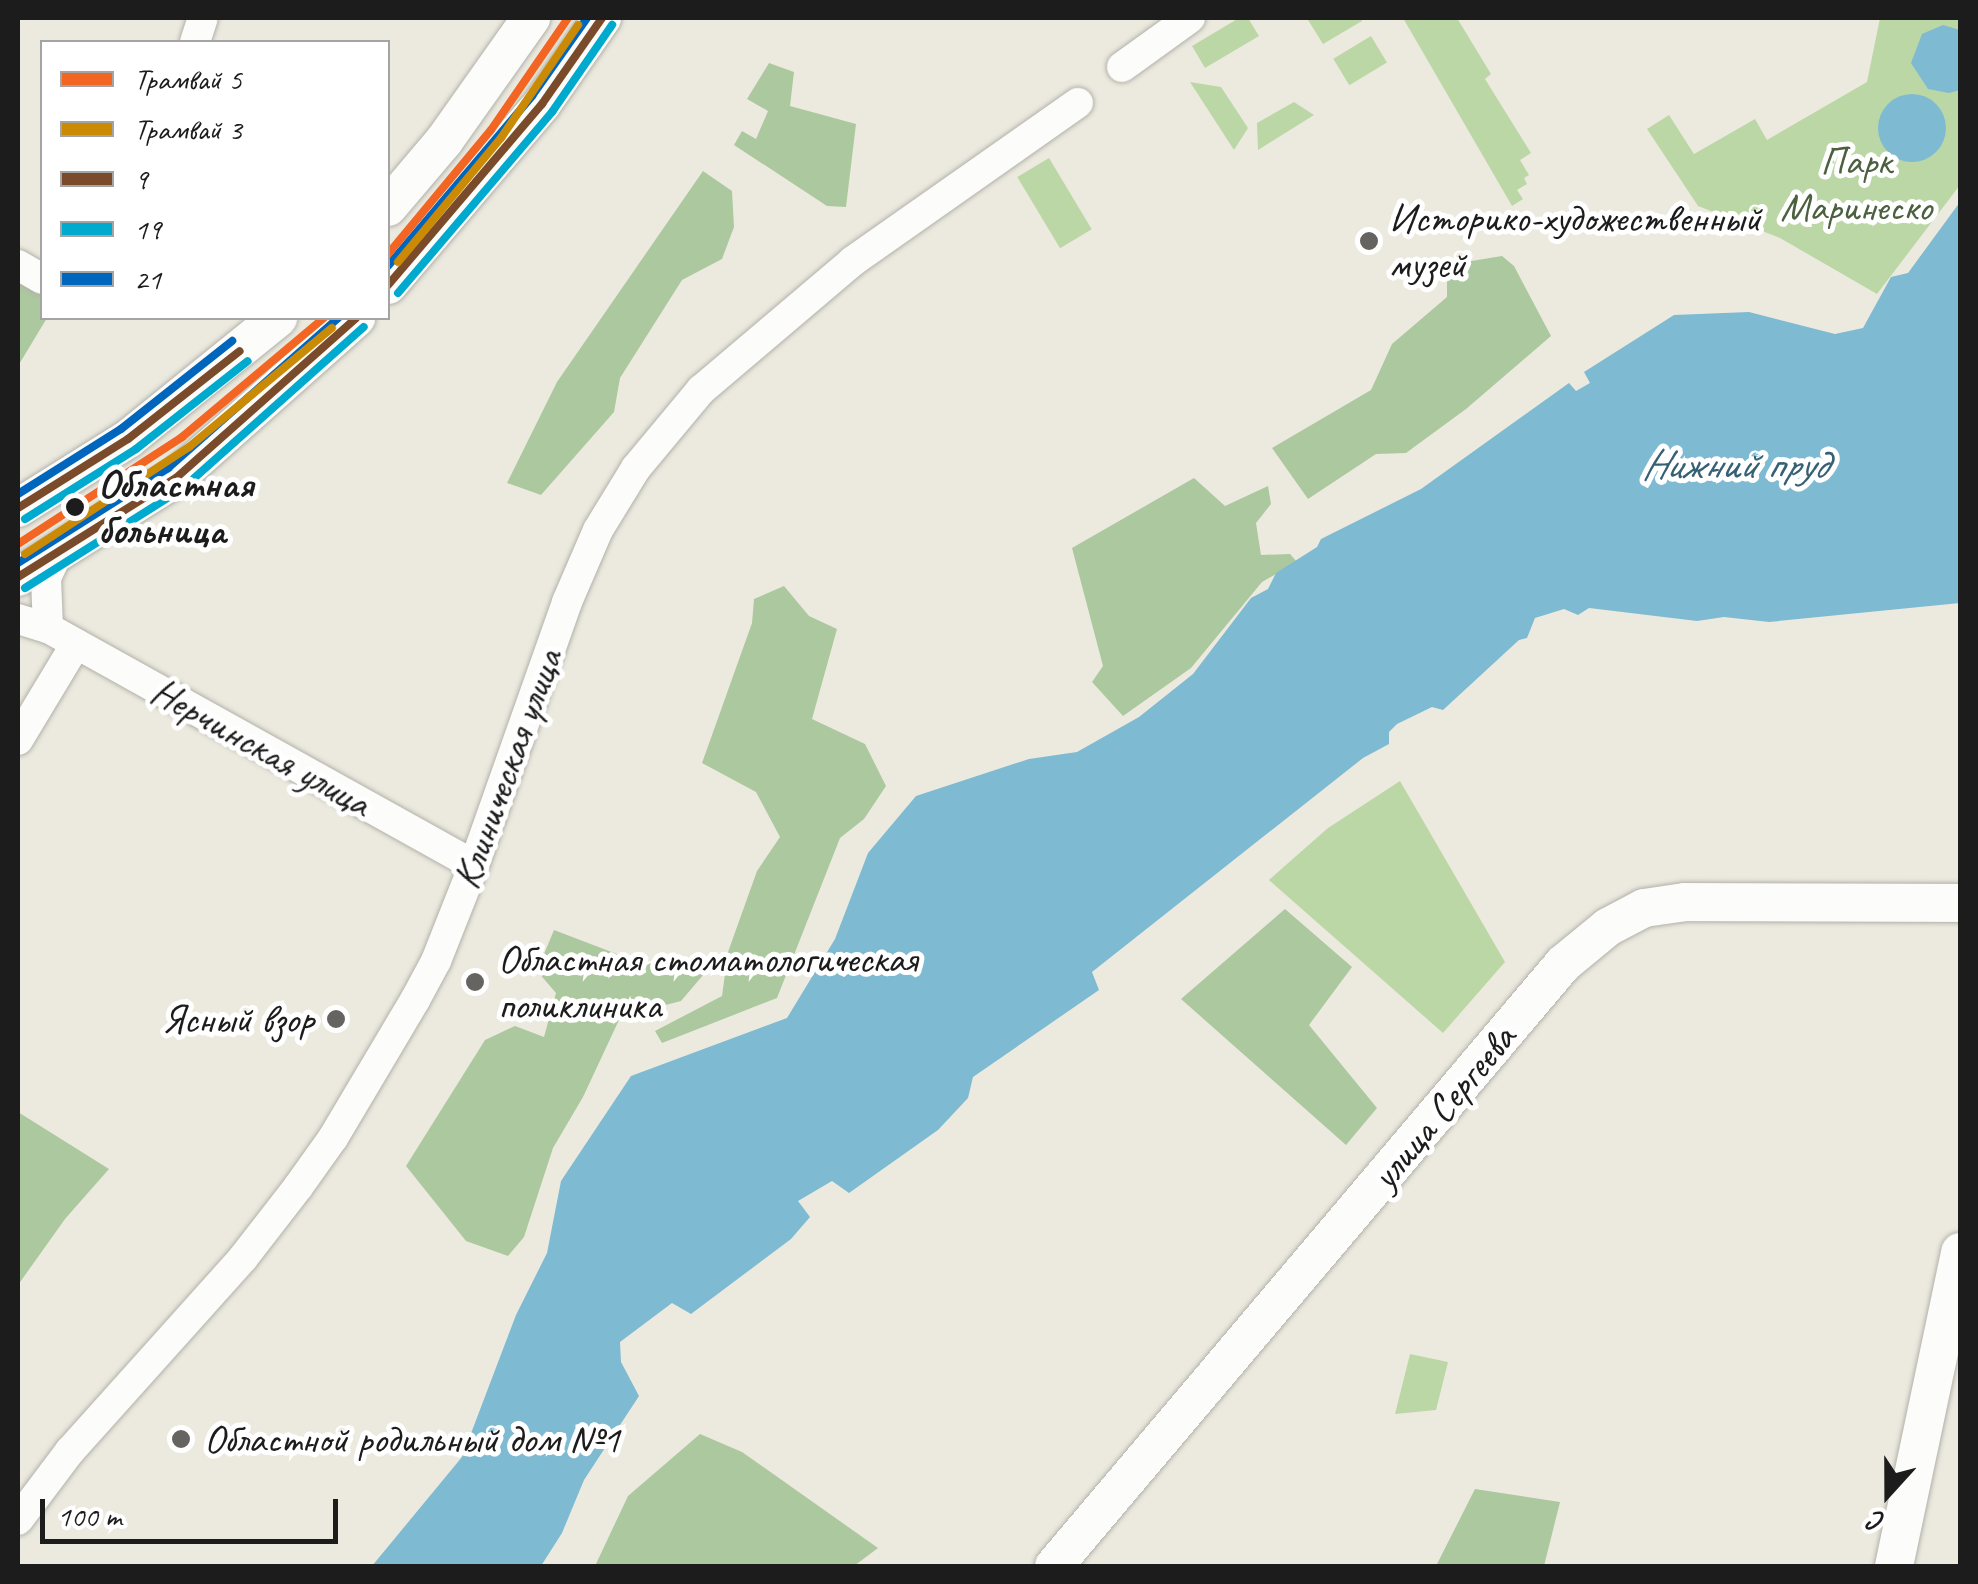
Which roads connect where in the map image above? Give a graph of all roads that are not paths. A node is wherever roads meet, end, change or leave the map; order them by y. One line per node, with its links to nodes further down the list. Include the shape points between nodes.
1 (531, 18): 6 (main road, via 444,142)
2 (602, 18): 9 (main road, via 542,104)
3 (1190, 18): 4 (street)
4 (1122, 67)
5 (1078, 102): 19 (street, Клиническая улица, via 853,261 701,390 636,468 566,602)
6 (390, 205)
7 (18, 265): 8 (street)
8 (40, 278)
9 (390, 283)
10 (276, 320): 12 (main road, via 128,439)
11 (354, 320): 13 (main road, via 176,478)
12 (18, 508)
13 (56, 554): 14 (main road); 16 (street, via 46,578)
14 (18, 577)
15 (18, 619): 16 (street, Нерчинская улица)
16 (48, 628): 17 (street, Нерчинская улица)
17 (76, 644): 18 (street); 19 (street, Нерчинская улица)
18 (18, 740)
19 (474, 864): 22 (street, Клиническая улица, via 436,961 334,1138 243,1258 70,1451)
20 (1960, 903): 23 (main road, улица Сергеева, via 1686,902 1644,908 1608,927 1564,964)
21 (1960, 1252): 24 (main road)
22 (18, 1520)
23 (1054, 1566)
24 (1894, 1566)

